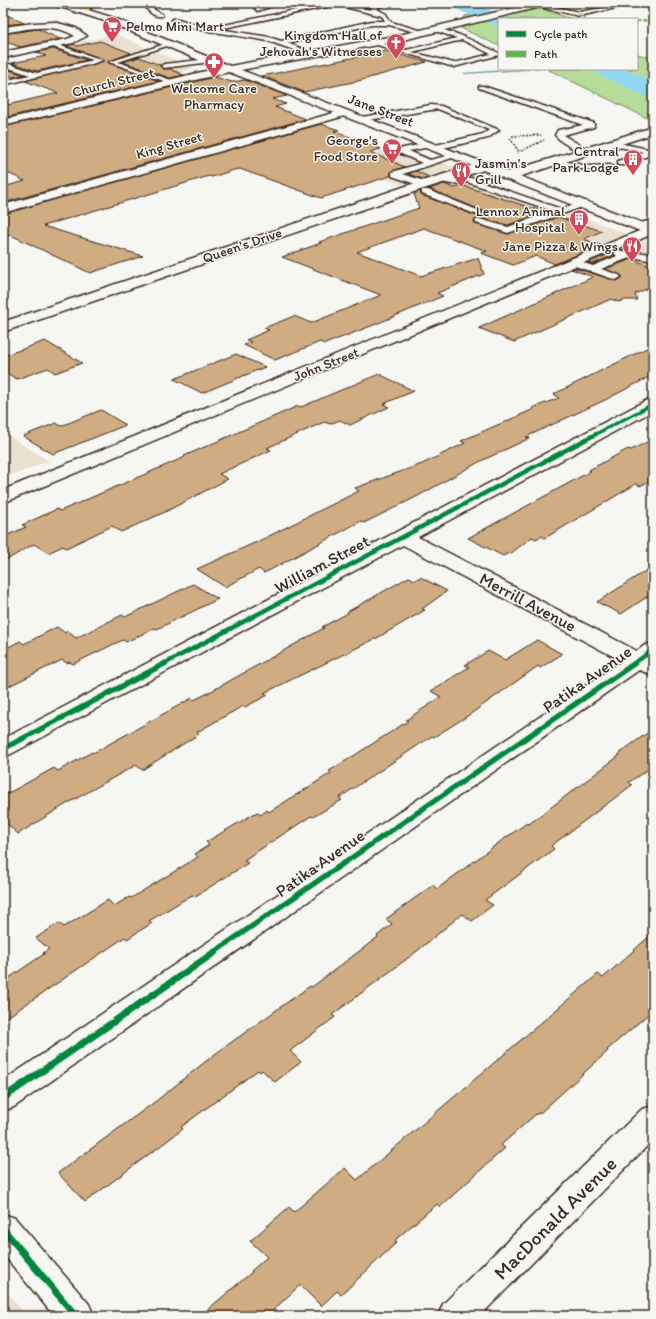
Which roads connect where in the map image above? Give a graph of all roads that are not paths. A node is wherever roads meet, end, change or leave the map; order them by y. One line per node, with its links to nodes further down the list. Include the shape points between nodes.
1 (57, 3): 13 (street, Jane Street)
2 (75, 3): 8 (street, Jane Street)
3 (154, 3): 11 (lane, via 150,9)
4 (278, 3): 15 (lane, via 260,7)
5 (299, 3): 10 (lane)
6 (376, 3): 12 (lane, via 380,4 373,9)
7 (542, 4): 9 (lane, via 579,14); 18 (street, Church Street)
8 (88, 5): 13 (street, Jane Street)
9 (618, 7)
10 (316, 8): 12 (lane, via 336,3); 15 (lane)
11 (160, 15)
12 (384, 15): 16 (lane)
13 (98, 16): 25 (street, Jane Street)
14 (175, 20): 17 (lane)
15 (249, 21): 17 (lane)
16 (389, 23): 20 (lane); 21 (lane); 23 (lane, via 372,23)
17 (212, 29): 23 (lane)
18 (434, 29): 21 (street, Church Street); 22 (lane)
19 (3, 30): 26 (street, via 54,25 73,29 82,36)
20 (350, 32)
21 (423, 32): 24 (street, Church Street)
22 (463, 38): 27 (lane); 27 (lane, via 497,54 454,65)
23 (280, 43): 29 (lane)
24 (373, 43): 27 (lane); 29 (street, Church Street)
25 (170, 44): 28 (lane); 32 (street, Jane Street)
26 (52, 45): 30 (street); 36 (lane, via 100,60)
27 (406, 52)
28 (142, 53): 31 (lane); 37 (lane, via 112,62 143,68)
29 (311, 54): 35 (street, Church Street)
30 (3, 55)
31 (153, 58)
32 (209, 61): 34 (lane); 35 (street, Jane Street)
33 (3, 64): 36 (lane)
34 (165, 65)
35 (230, 69): 37 (street, Church Street); 40 (street, Jane Street)
36 (36, 76): 38 (lane)
37 (172, 82): 42 (street, Church Street)
38 (3, 83)
39 (481, 87): 46 (lane, via 591,125 561,132 559,136)
40 (344, 113): 41 (street, Jane Street); 60 (street, King Street)
41 (362, 119): 45 (street, Jane Street); 45 (lane, via 439,107 495,130 485,136)
42 (3, 123)
43 (652, 132): 44 (street)
44 (612, 143): 46 (street); 47 (lane)
45 (431, 146): 48 (street, Jane Street); 50 (lane, via 402,151)
46 (586, 152): 49 (street)
47 (651, 152): 51 (lane)
48 (454, 156): 50 (lane); 52 (street, Jane Street)
49 (556, 161): 53 (lane, via 588,168); 54 (street)
50 (429, 163): 56 (lane, via 395,174)
51 (621, 163)
52 (483, 166): 54 (street, Jane Street); 55 (street, Queen's Drive)
53 (610, 167)
54 (508, 176): 57 (street, Jane Street)
55 (445, 181): 56 (street, Queen's Drive); 58 (lane, via 468,180)
56 (420, 188): 62 (lane); 71 (street, Queen's Drive)
57 (543, 190): 58 (lane); 59 (street, Jane Street)
58 (520, 197): 61 (lane)
59 (582, 204): 61 (lane); 64 (street, Jane Street)
60 (3, 209)
61 (560, 211): 63 (lane, via 508,230)
62 (478, 212)
63 (479, 221)
64 (648, 228): 65 (street, John Street)
65 (606, 248): 66 (lane); 68 (street, John Street)
66 (626, 256): 67 (lane, via 642,254); 69 (lane)
67 (653, 258)
68 (572, 262): 69 (lane); 73 (street, John Street)
69 (593, 269): 70 (lane)
70 (616, 277)
71 (3, 327)
72 (653, 404): 74 (street, William Street)
73 (3, 497)
74 (403, 537): 75 (street, Merrill Avenue); 76 (street, William Street)
75 (648, 660): 77 (street, Patika Avenue)
76 (3, 749)
77 (3, 1098)
78 (653, 1119): 81 (street, MacDonald Avenue)
79 (3, 1229): 80 (street)
80 (76, 1316)
81 (456, 1316)

